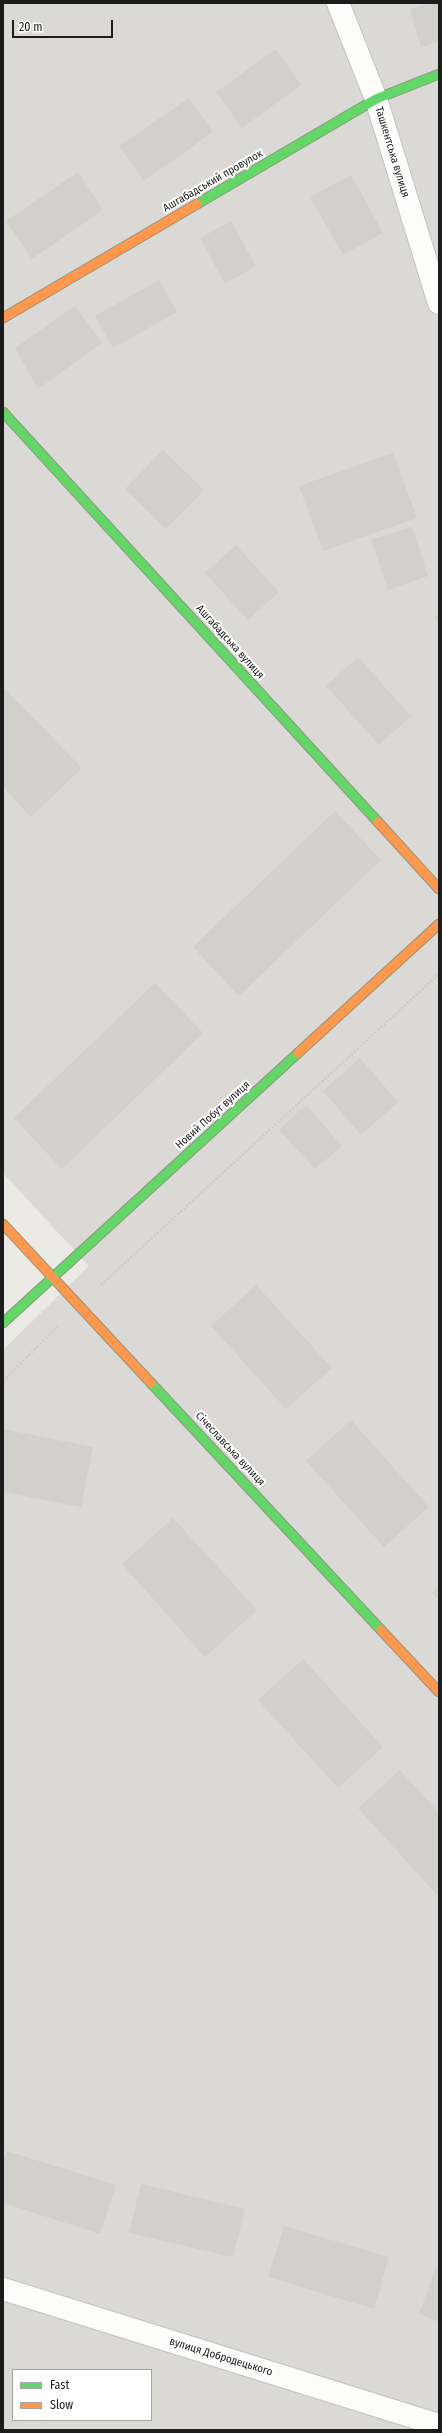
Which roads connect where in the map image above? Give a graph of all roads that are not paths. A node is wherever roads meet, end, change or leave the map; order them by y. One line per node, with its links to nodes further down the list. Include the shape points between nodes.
1 (338, 3): 3 (street, Ташкентська вулиця)
2 (439, 74): 3 (street, Ашгабадський провулок)
3 (376, 99): 4 (street, Ташкентська вулиця); 5 (street, Ашгабадський провулок)
4 (439, 303)
5 (3, 318)
6 (3, 412): 7 (street, Ашгабадська вулиця)
7 (439, 889)
8 (439, 924): 10 (street, Новий Побут вулиця)
9 (3, 1224): 10 (street, Січеславська вулиця)
10 (53, 1277): 11 (street, Новий Побут вулиця); 12 (street, Січеславська вулиця)
11 (3, 1324)
12 (439, 1692)
13 (3, 2289): 14 (street, вулиця Добродецького)
14 (439, 2426)

